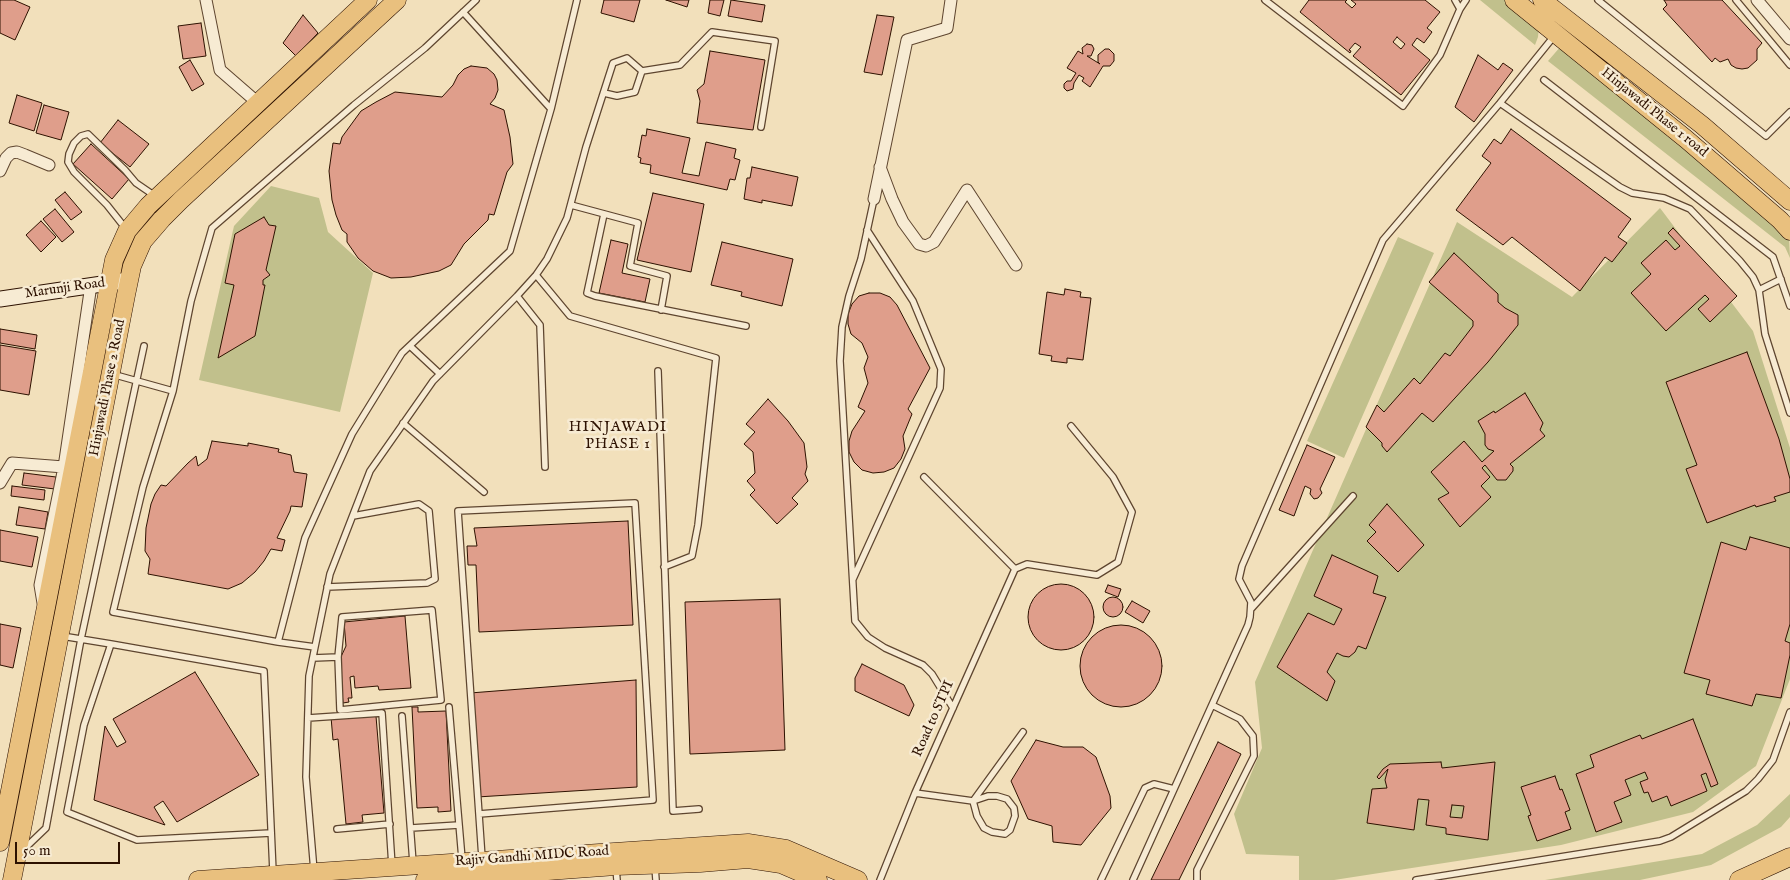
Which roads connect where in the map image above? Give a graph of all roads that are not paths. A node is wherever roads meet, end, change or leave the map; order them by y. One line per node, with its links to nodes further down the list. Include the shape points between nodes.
1 (206, 0): 23 (street, via 220,70)
2 (368, 0): 23 (main road, Hinjawadi Phase 2 Road)
3 (397, 0): 42 (main road, Hinjawadi Phase 2 Road, via 162,219 143,241)
4 (476, 0): 16 (lane)
5 (578, 0): 25 (lane)
6 (951, 0): 29 (street, via 947,28 907,40)
7 (1265, 0): 15 (lane, via 1403,106 1440,55)
8 (1454, 0): 15 (lane)
9 (1466, 0): 15 (lane)
10 (1514, 0): 17 (main road, Hinjawadi Phase 1 road)
11 (1542, 0): 33 (main road, Hinjawadi Phase 1 road, via 1702,125)
12 (1598, 0): 26 (lane, via 1766,136)
13 (1736, 0): 19 (lane)
14 (1757, 0): 18 (street)
15 (1460, 9)
16 (463, 12): 25 (lane); 57 (lane, via 425,48 212,228 191,301)
17 (1556, 34): 24 (lane); 38 (main road, Hinjawadi Phase 1 road, via 1686,139)
18 (1790, 38)
19 (1790, 65)
20 (642, 71): 22 (lane, via 635,92 618,96); 22 (lane, via 627,58 613,63); 27 (lane, via 680,65 712,32 775,41)
21 (1544, 80): 41 (lane, via 1773,257)
22 (604, 93): 34 (lane)
23 (258, 103): 31 (main road, Hinjawadi Phase 2 Road)
24 (1500, 103): 45 (lane, via 1620,187 1632,193 1664,198 1690,209 1753,277); 72 (lane, via 1380,246 1240,574 1241,585)
25 (551, 109): 52 (lane, via 510,251)
26 (1790, 112)
27 (761, 127)
28 (49, 165): 30 (street, via 16,152 6,158)
29 (880, 167): 32 (street); 39 (street, via 903,222 919,244 926,246 934,242 966,190)
30 (0, 171)
31 (157, 197): 37 (main road, Hinjawadi Phase 2 Road); 37 (lane, via 136,182 88,134 74,143 68,162 74,172)
32 (874, 199): 36 (lane)
33 (1790, 201)
34 (570, 205): 35 (lane); 40 (lane, via 547,259)
35 (604, 214): 49 (lane, via 638,223 630,266 667,276); 49 (lane, via 587,293)
36 (868, 230): 70 (lane, via 842,327 840,361); 70 (lane, via 913,301 941,370 940,388)
37 (127, 231): 43 (main road, Hinjawadi Phase 2 Road, via 114,260)
38 (1790, 231)
39 (1016, 265)
40 (536, 275): 46 (lane); 68 (lane, via 570,316 716,358 692,556)
41 (1782, 279): 45 (lane); 48 (lane)
42 (129, 280): 43 (street, Marunji Road); 54 (main road, Hinjawadi Phase 2 Road)
43 (109, 283): 44 (street, Marunji Road); 73 (main road, Hinjawadi Phase 2 Road)
44 (91, 285): 47 (street, Marunji Road); 61 (street)
45 (1759, 290): 58 (lane, via 1765,334)
46 (517, 296): 55 (lane); 62 (lane, via 540,325)
47 (0, 299)
48 (1790, 306)
49 (661, 310): 50 (lane)
50 (746, 326)
51 (144, 346): 56 (lane)
52 (410, 346): 55 (lane); 76 (lane, via 402,353 352,434 305,538)
53 (658, 371): 68 (lane)
54 (110, 374): 56 (lane); 74 (main road, Hinjawadi Phase 2 Road)
55 (440, 374): 59 (lane)
56 (136, 380): 57 (lane); 75 (lane)
57 (173, 391): 76 (lane, via 142,487 113,612)
58 (1790, 413)
59 (403, 424): 65 (lane); 67 (lane, via 370,471)
60 (1070, 426): 69 (lane, via 1114,477 1132,512 1118,562 1097,575 1027,564)
61 (64, 467): 64 (street, via 12,463); 73 (street, via 40,585)
62 (545, 468)
63 (924, 477): 69 (lane)
64 (0, 483)
65 (484, 492)
66 (1353, 496): 72 (lane)
67 (353, 516): 71 (lane); 71 (lane, via 419,504 429,510 435,579 426,583)
68 (664, 567): 91 (lane, via 673,811)
69 (1015, 569): 83 (lane, Road to STPI)
70 (852, 580): 83 (lane, via 855,621 860,628 885,648 923,665)
71 (327, 587): 78 (lane)
72 (1252, 609): 81 (lane)
73 (44, 613): 98 (main road, Hinjawadi Phase 2 Road)
74 (60, 635): 75 (lane); 99 (main road, Hinjawadi Phase 2 Road)
75 (81, 639): 77 (lane); 99 (lane, via 46,828)
76 (278, 642): 78 (lane)
77 (111, 644): 97 (lane, via 264,671); 97 (lane, via 84,725 66,812 137,840)
78 (315, 647): 80 (lane)
79 (338, 657): 79 (lane, via 340,710 441,700 432,610 342,617); 80 (lane)
80 (313, 658): 86 (lane)
81 (1212, 705): 88 (lane); 118 (lane, via 1240,719 1253,736 1254,756 1197,870)
82 (449, 707): 94 (lane)
83 (953, 708): 89 (lane, Road to STPI)
84 (1790, 712): 119 (lane, via 1773,760 1758,779 1746,791 1671,837)
85 (402, 716): 96 (lane)
86 (308, 718): 93 (lane, via 382,712); 108 (lane, via 306,777)
87 (1023, 732): 90 (lane)
88 (1174, 789): 116 (lane, via 1154,784 1145,788); 117 (lane)
89 (915, 793): 90 (lane); 115 (lane, Road to STPI)
90 (973, 800): 90 (lane, via 984,828 1005,834 1010,830 1015,816 1014,808 1007,799 988,796)
91 (699, 809)
92 (479, 814): 92 (lane, via 653,800 635,504 458,511); 101 (lane)
93 (390, 824): 95 (lane); 104 (lane)
94 (459, 825): 96 (lane); 102 (lane)
95 (336, 828)
96 (410, 828): 103 (lane)
97 (271, 832): 107 (lane)
98 (0, 842)
99 (17, 856): 110 (main road, Hinjawadi Phase 2 Road)
100 (1790, 857): 120 (main road)
101 (482, 860): 102 (main road, Rajiv Gandhi MIDC Road); 114 (main road, Rajiv Gandhi MIDC Road, via 748,843 786,849)
102 (462, 862): 103 (main road, Rajiv Gandhi MIDC Road)
103 (413, 865): 104 (main road, Rajiv Gandhi MIDC Road)
104 (392, 866): 108 (main road, Rajiv Gandhi MIDC Road)
105 (655, 872): 106 (main road, Rajiv Gandhi MIDC Road); 113 (main road, Rajiv Gandhi MIDC Road, via 748,859 781,864)
106 (616, 873): 109 (main road, Rajiv Gandhi MIDC Road)
107 (274, 875): 108 (main road, Rajiv Gandhi MIDC Road); 111 (main road, Rajiv Gandhi MIDC Road)
108 (315, 876)
109 (534, 876): 112 (main road, Rajiv Gandhi MIDC Road)
110 (12, 880)
111 (198, 880)
112 (425, 880)
113 (818, 880)
114 (858, 880)
115 (880, 880)
116 (1100, 880)
117 (1133, 880)
118 (1197, 880)
119 (1416, 880)
120 (1739, 880)

